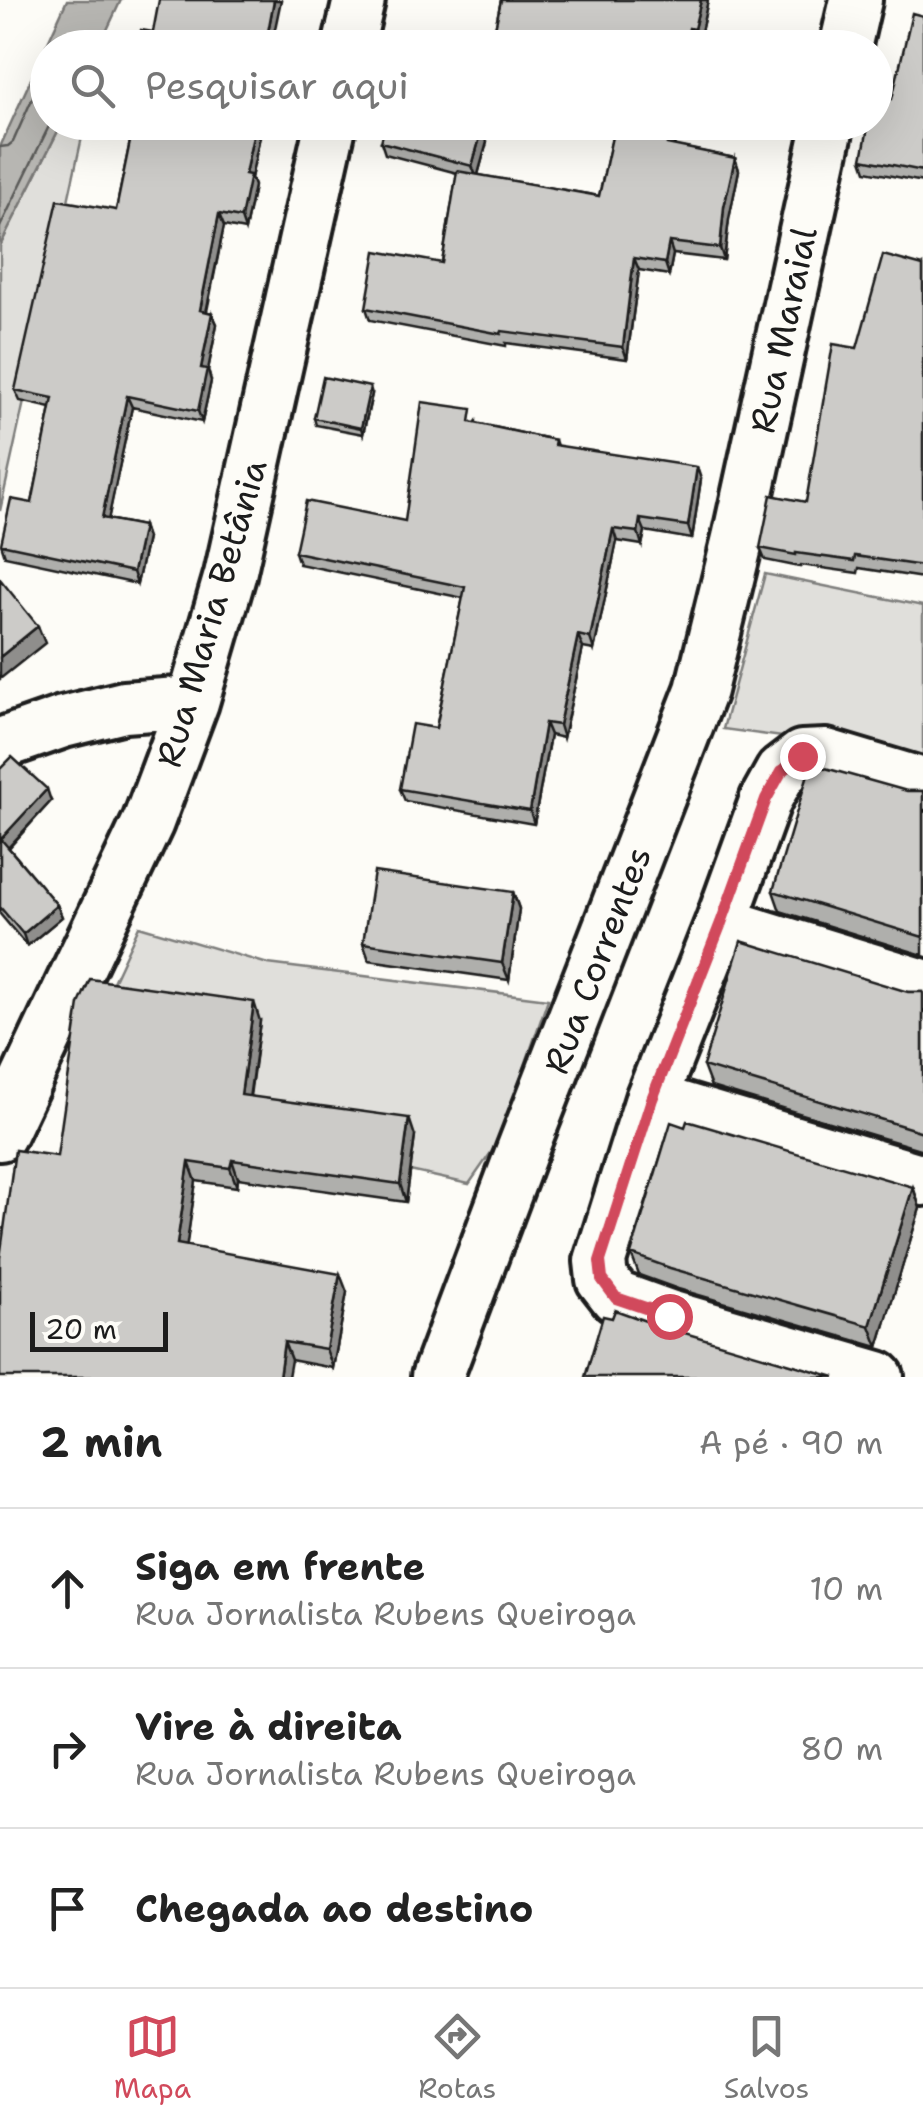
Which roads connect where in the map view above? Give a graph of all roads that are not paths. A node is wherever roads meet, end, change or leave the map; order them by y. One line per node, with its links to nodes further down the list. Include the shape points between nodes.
1 (359, 0): 3 (street)
2 (856, 0): 4 (street)
3 (352, 30)
4 (850, 30)
5 (328, 140): 8 (street, Rua Maria Betânia, via 230,575)
6 (825, 140): 7 (street, Rua Maraial)
7 (738, 538): 16 (street, Rua Correntes, via 701,690)
8 (193, 702): 9 (street, via 124,707); 14 (street, Rua Maria Betânia, via 148,822)
9 (0, 744)
10 (923, 784): 11 (street, via 826,755 802,756 781,772 766,799)
11 (721, 923): 12 (street); 13 (street)
12 (923, 986)
13 (652, 1099): 15 (street); 17 (street, via 600,1261 602,1279 616,1298)
14 (0, 1136)
15 (923, 1180)
16 (437, 1377)
17 (878, 1377)

